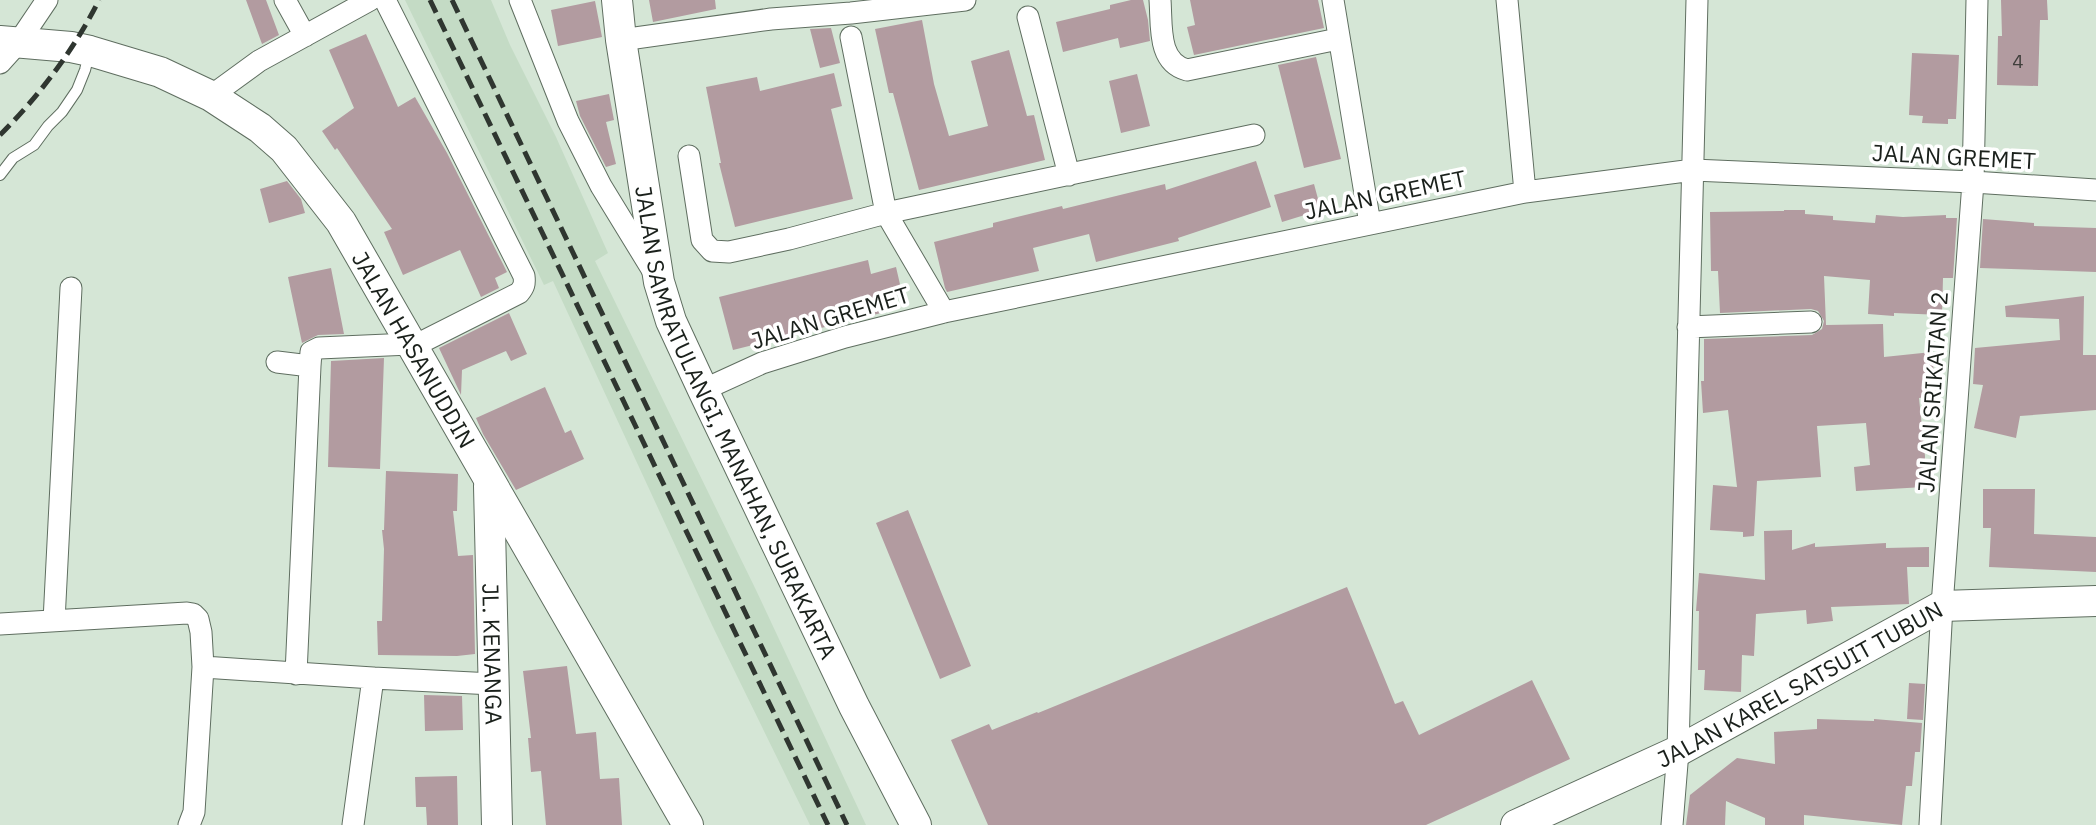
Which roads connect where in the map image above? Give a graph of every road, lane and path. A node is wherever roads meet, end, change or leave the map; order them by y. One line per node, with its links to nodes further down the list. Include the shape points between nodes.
1 (47, 0): 19 (street)
2 (285, 0): 15 (street)
3 (370, 0): 15 (street)
4 (385, 0): 37 (street, via 525,282 519,293)
5 (520, 0): 32 (street, via 568,121)
6 (618, 0): 18 (main road, JALAN SAMRATULANGI, MANAHAN, SURAKARTA)
7 (965, 0): 13 (street)
8 (1160, 0): 17 (street, via 1165,52 1170,61 1186,70)
9 (1333, 0): 17 (street)
10 (1507, 0): 29 (street)
11 (1697, 0): 24 (street)
12 (1977, 0): 27 (street, JALAN SRIKATAN 2)
13 (937, 1): 18 (street)
14 (1028, 17): 26 (street)
15 (305, 36): 21 (street, via 259,61)
16 (851, 37): 30 (street)
17 (1338, 39): 31 (street)
18 (621, 40): 32 (main road, JALAN SAMRATULANGI, MANAHAN, SURAKARTA)
19 (6, 49): 20 (main road, JALAN HASANUDDIN, via 71,47)
20 (90, 51): 21 (main road, JALAN HASANUDDIN, via 160,72); 25 (lane, via 77,90 62,112)
21 (211, 96): 37 (main road, JALAN HASANUDDIN, via 284,149 341,222)
22 (1254, 135): 26 (street)
23 (690, 156): 30 (street, via 702,240 712,251 729,252 789,239)
24 (1693, 170): 27 (street, JALAN GREMET); 29 (street, JALAN GREMET); 36 (street)
25 (0, 175)
26 (1069, 175): 30 (street)
27 (1973, 182): 28 (street, JALAN GREMET); 43 (street, JALAN SRIKATAN 2)
28 (2096, 190)
29 (1525, 192): 31 (street, JALAN GREMET)
30 (886, 213): 34 (street)
31 (1370, 224): 34 (street, JALAN GREMET)
32 (659, 282): 40 (main road, JALAN SAMRATULANGI, MANAHAN, SURAKARTA, via 671,321)
33 (71, 288): 44 (street)
34 (944, 312): 40 (street, JALAN GREMET, via 762,363)
35 (1811, 323): 36 (street)
36 (1688, 327): 50 (street)
37 (411, 346): 39 (street, via 313,349); 41 (main road, JALAN HASANUDDIN)
38 (277, 362): 39 (street)
39 (310, 366): 47 (street)
40 (703, 390): 55 (main road, JALAN SAMRATULANGI, MANAHAN, SURAKARTA)
41 (489, 482): 49 (main road, JL. KENANGA); 54 (main road, JALAN HASANUDDIN)
42 (2096, 601): 43 (main road, JALAN KAREL SATSUIT TUBUN)
43 (1941, 606): 50 (main road, JALAN KAREL SATSUIT TUBUN); 58 (street, JALAN SRIKATAN 2)
44 (54, 621): 45 (street); 46 (street, via 193,614 201,632)
45 (0, 624)
46 (203, 667): 47 (street); 51 (street, via 194,812)
47 (296, 674): 48 (street)
48 (373, 678): 49 (street); 52 (street)
49 (494, 684): 53 (main road, JL. KENANGA)
50 (1678, 751): 56 (main road, JALAN KAREL SATSUIT TUBUN); 57 (street)
51 (189, 825)
52 (353, 825)
53 (496, 825)
54 (688, 825)
55 (916, 825)
56 (1517, 825)
57 (1672, 825)
58 (1930, 825)

